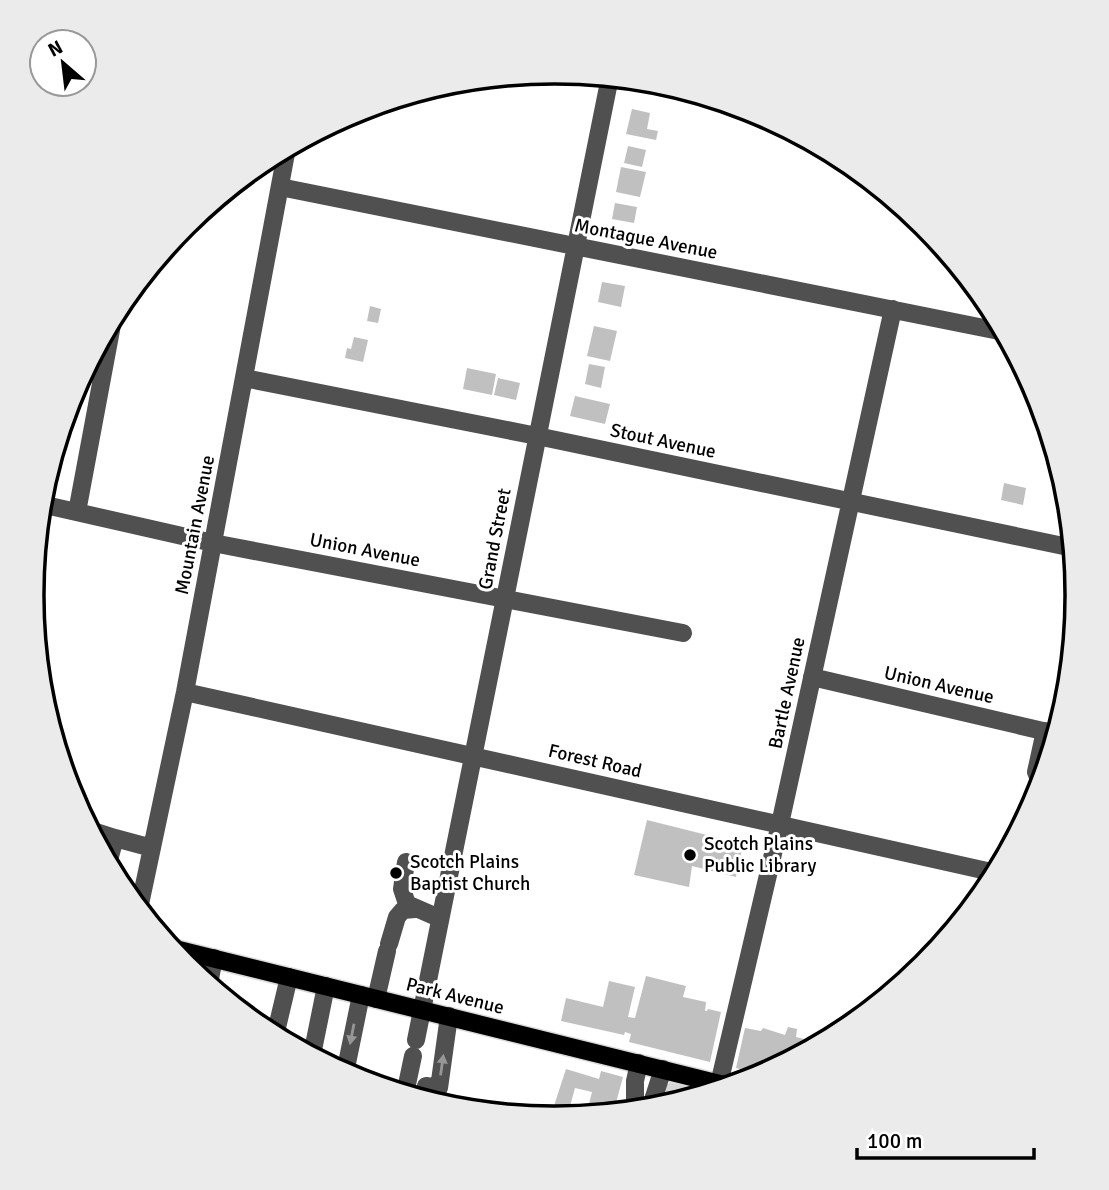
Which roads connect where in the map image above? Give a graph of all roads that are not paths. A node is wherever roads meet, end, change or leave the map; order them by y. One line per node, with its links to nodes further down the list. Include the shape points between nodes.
1 (608, 87): 4 (street, Grand Street)
2 (285, 162): 3 (street, Mountain Avenue)
3 (280, 187): 4 (street, Montague Avenue); 8 (street, Mountain Avenue)
4 (576, 246): 5 (street, Montague Avenue); 9 (street, Grand Street)
5 (892, 309): 6 (street, Montague Avenue); 10 (street, Bartle Avenue)
6 (990, 328)
7 (96, 369): 12 (street)
8 (244, 378): 9 (street, Stout Avenue); 13 (street, Mountain Avenue)
9 (537, 436): 10 (street, Stout Avenue); 15 (street, Grand Street)
10 (850, 501): 14 (street, Stout Avenue); 17 (street, Bartle Avenue)
11 (52, 507): 12 (street, Union Avenue)
12 (77, 512): 13 (street, Union Avenue)
13 (213, 543): 15 (street, Union Avenue); 18 (street, Mountain Avenue)
14 (1063, 546)
15 (504, 598): 16 (street, Union Avenue); 20 (street, Grand Street)
16 (683, 633)
17 (812, 677): 19 (street, Union Avenue); 21 (street, Bartle Avenue)
18 (185, 691): 20 (street, Forest Road); 24 (street, Mountain Avenue)
19 (1046, 732)
20 (472, 756): 21 (street, Forest Road); 30 (street, Grand Street)
21 (780, 824): 27 (street, Forest Road); 44 (street, Bartle Avenue)
22 (103, 834): 23 (street)
23 (115, 838): 24 (street); 25 (street)
24 (152, 848): 28 (street, Mountain Avenue)
25 (112, 850)
26 (406, 862): 29 (street, via 402,889 407,904)
27 (984, 870)
28 (142, 896)
29 (415, 909): 30 (street); 36 (street, via 403,910 397,917)
30 (439, 918): 37 (street, Grand Street)
31 (192, 955): 32 (main road, Park Avenue)
32 (214, 958): 33 (street); 34 (main road, Park Avenue)
33 (211, 973)
34 (289, 977): 35 (main road, Park Avenue); 39 (street)
35 (326, 986): 36 (main road, Park Avenue); 40 (street)
36 (368, 997): 37 (main road, Park Avenue); 41 (street, one-way to 41)
37 (421, 1010): 38 (main road, Park Avenue); 46 (street, Grand Street)
38 (449, 1016): 42 (main road, Park Avenue); 47 (street, one-way to 38, via 439,1088)
39 (278, 1024)
40 (314, 1045)
41 (348, 1062)
42 (639, 1063): 43 (main road, Park Avenue); 49 (street)
43 (663, 1069): 45 (main road, Park Avenue); 48 (street)
44 (725, 1077)
45 (710, 1082)
46 (407, 1084)
47 (425, 1089)
48 (654, 1096)
49 (635, 1099)

